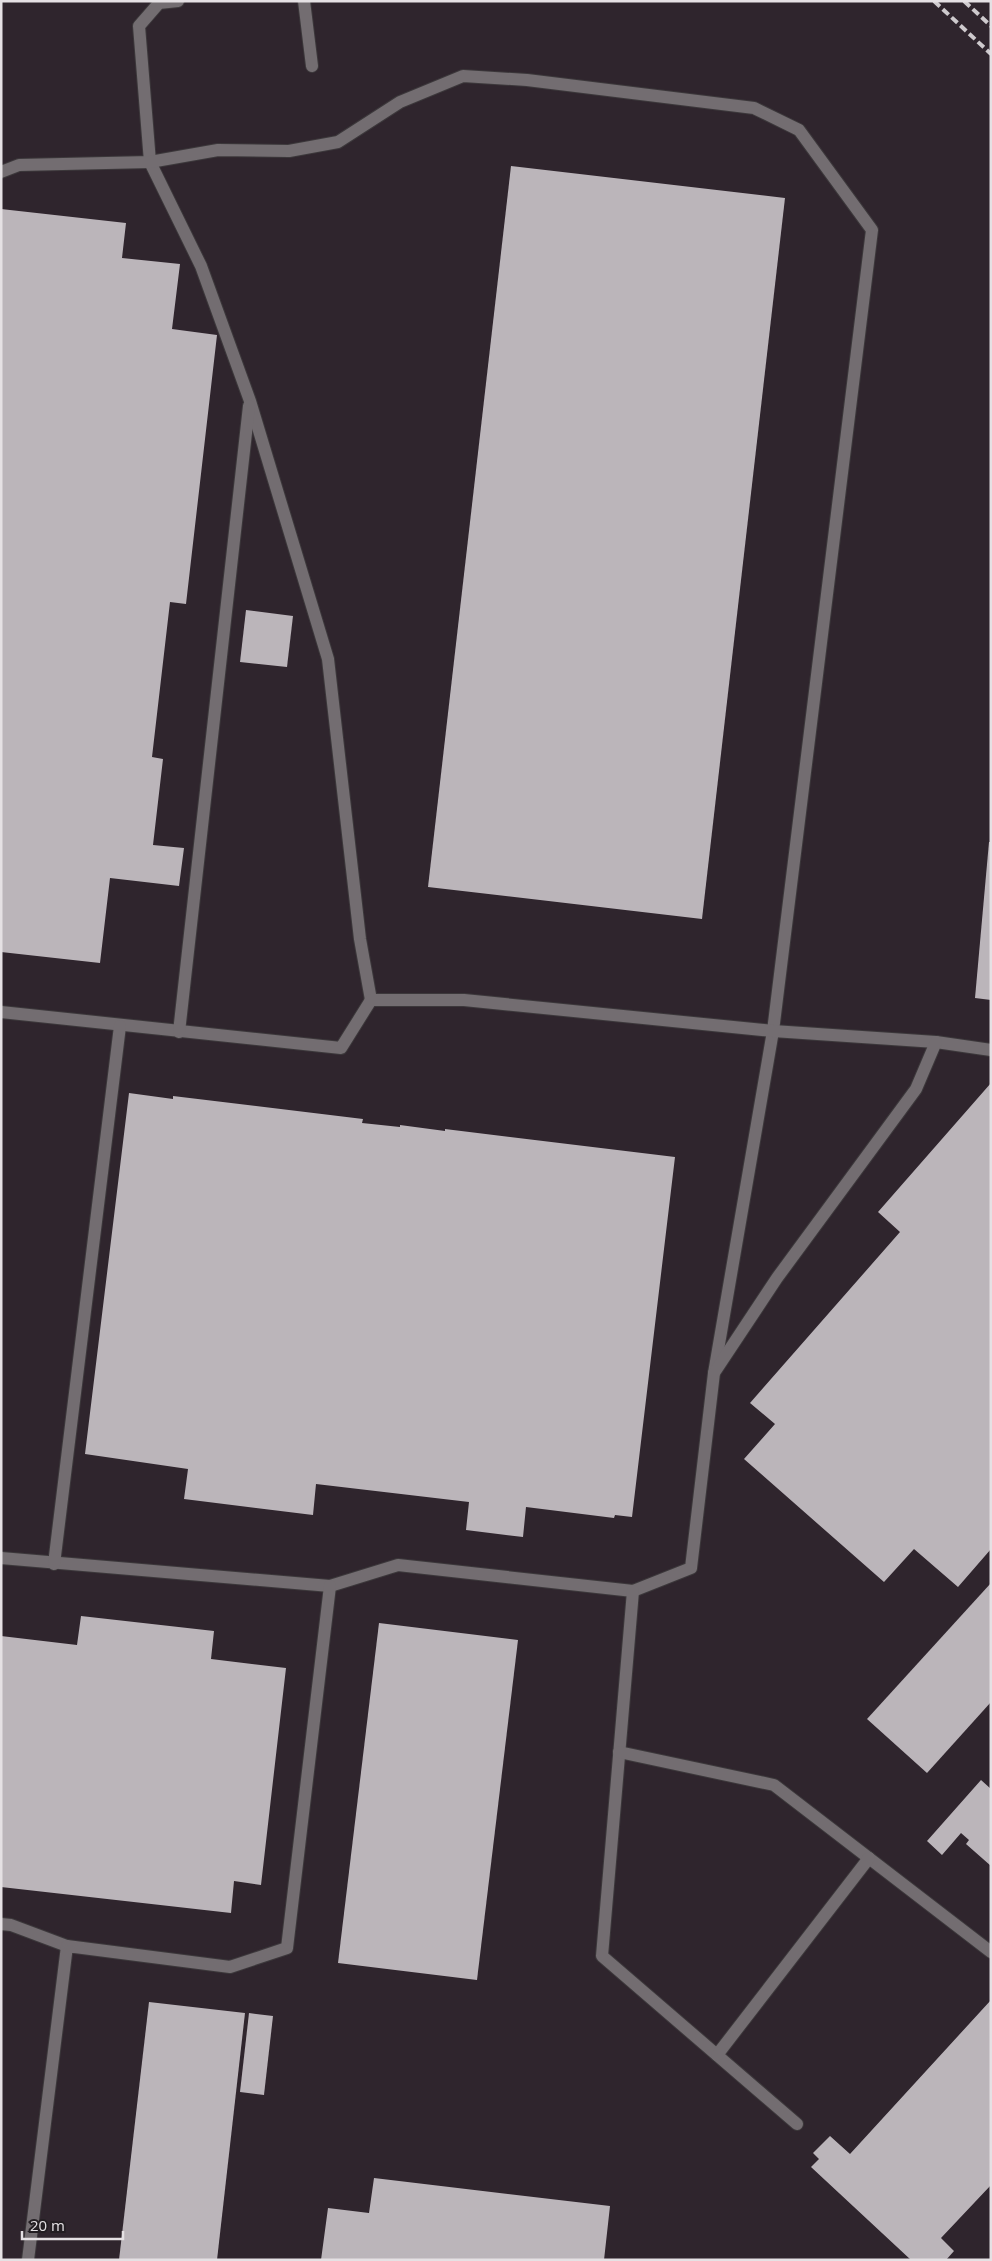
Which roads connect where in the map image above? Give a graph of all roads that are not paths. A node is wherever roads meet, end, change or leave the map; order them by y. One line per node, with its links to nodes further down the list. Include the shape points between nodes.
1 (178, 1): 4 (lane, via 159,4 139,26)
2 (304, 1): 3 (lane)
3 (312, 66)
4 (150, 162): 5 (lane, via 19,165); 6 (lane, via 201,266); 10 (lane, via 218,150 290,151 338,142 400,102 463,76 527,80 754,108 799,130 872,230)
5 (1, 172)
6 (250, 401): 7 (lane, via 328,659 360,939); 11 (lane)
7 (371, 1000): 10 (lane, via 464,1000); 11 (lane, via 341,1048)
8 (1, 1012): 9 (lane)
9 (120, 1026): 11 (lane); 16 (lane)
10 (773, 1031): 12 (lane); 14 (lane)
11 (178, 1032)
12 (936, 1042): 13 (lane); 14 (lane, via 916,1089 777,1278)
13 (991, 1050)
14 (714, 1373): 18 (lane, via 691,1568)
15 (1, 1558): 16 (lane)
16 (54, 1564): 17 (lane)
17 (330, 1586): 18 (lane, via 398,1565); 22 (lane, via 287,1948 230,1967)
18 (634, 1591): 19 (lane)
19 (619, 1752): 20 (lane, via 774,1785); 24 (lane, via 602,1956)
20 (869, 1858): 23 (lane); 24 (lane)
21 (1, 1924): 22 (lane)
22 (67, 1946): 26 (lane)
23 (991, 1952)
24 (717, 2055): 25 (lane)
25 (797, 2124)
26 (28, 2260)

